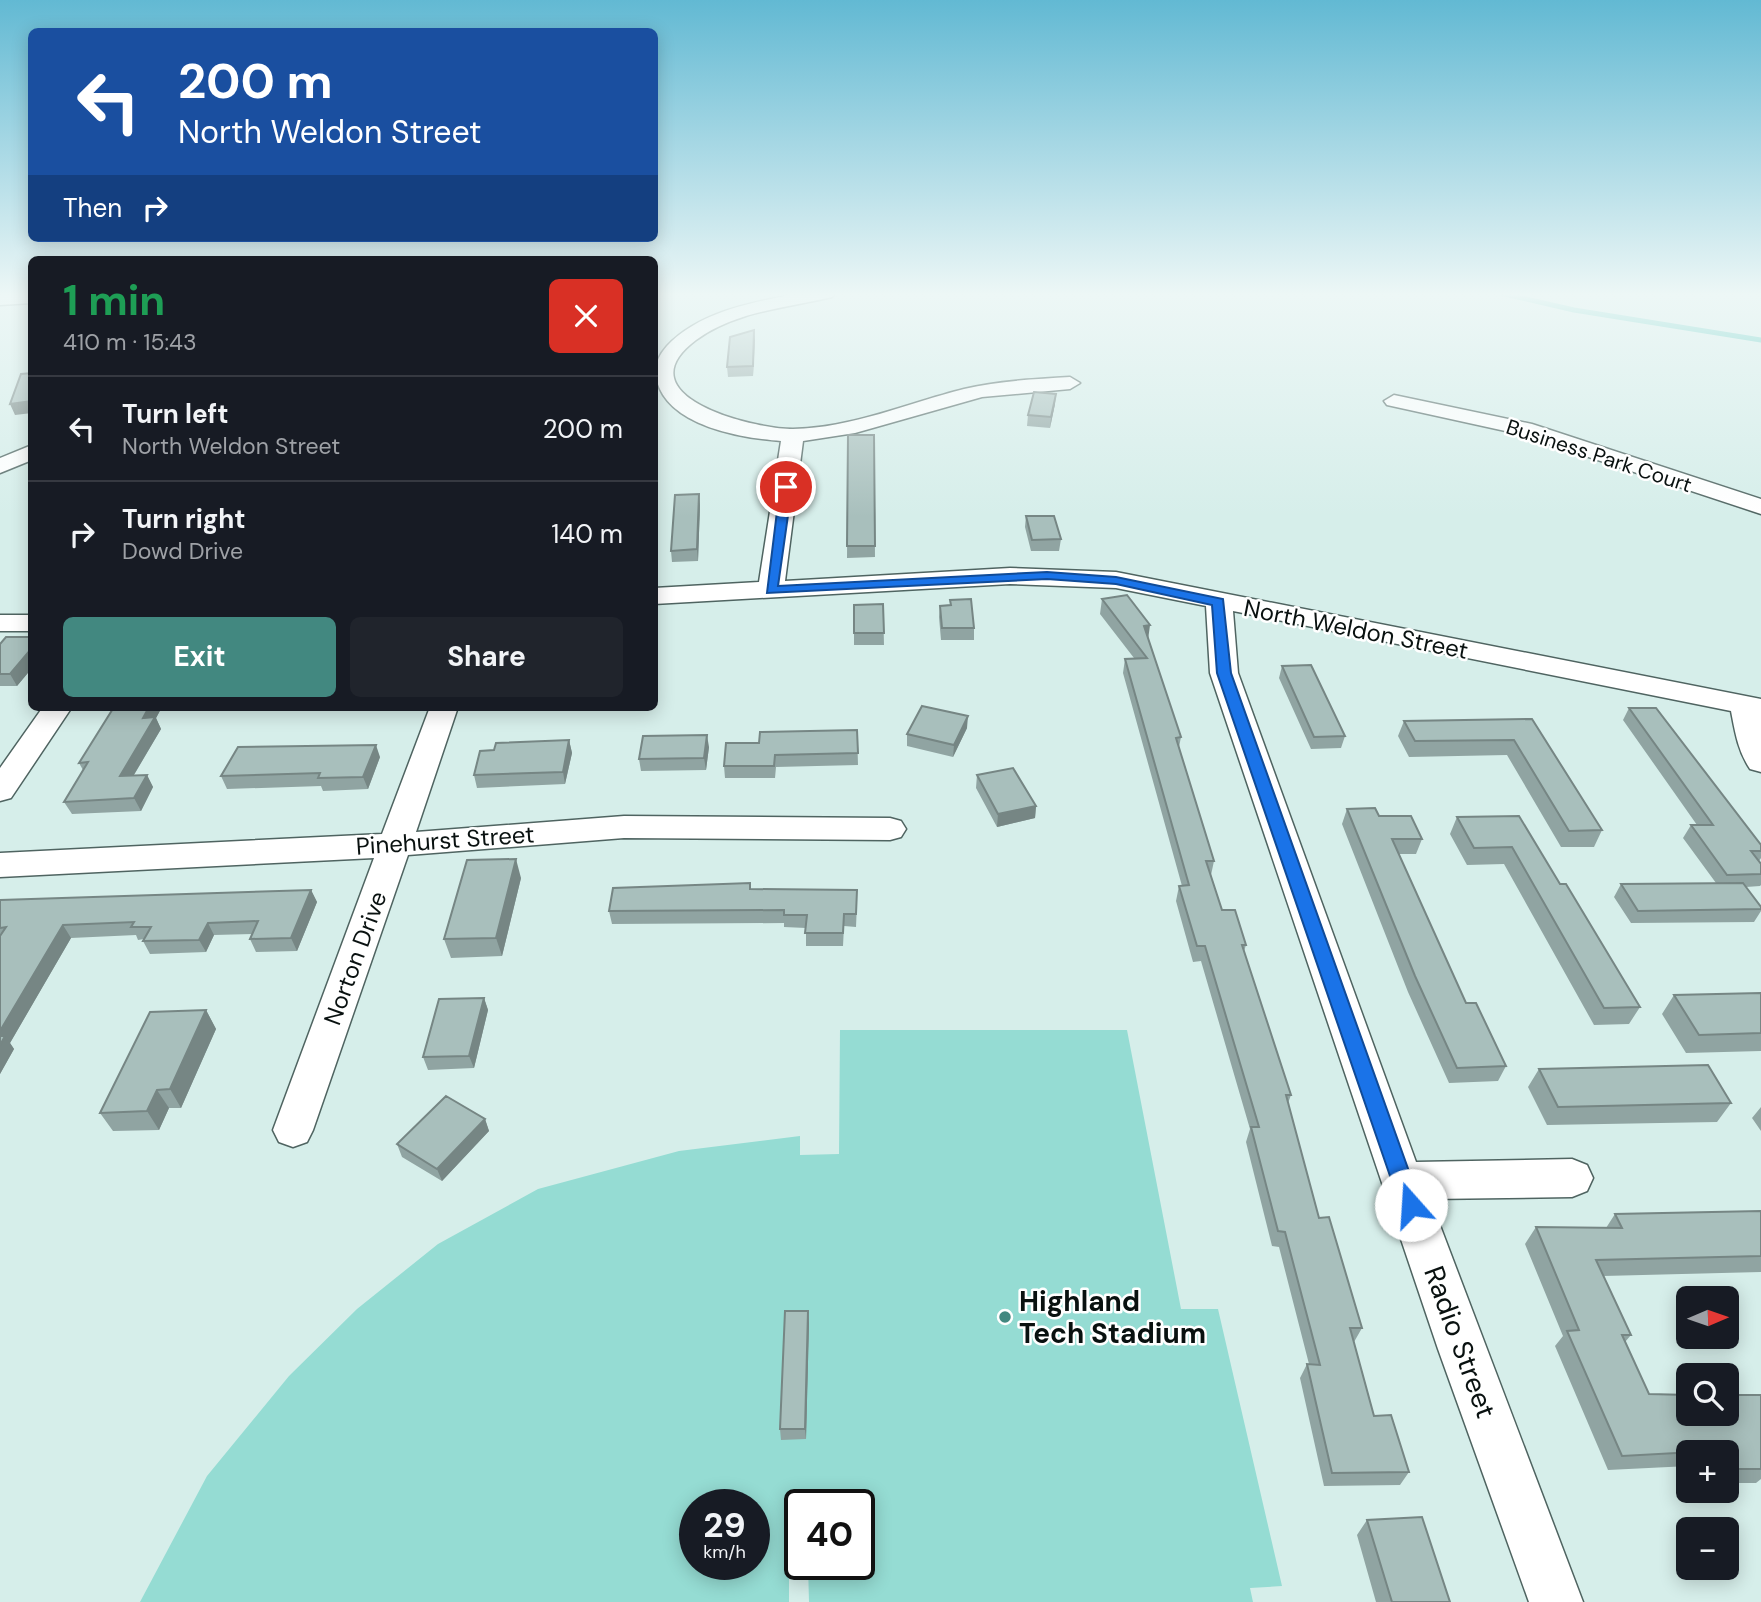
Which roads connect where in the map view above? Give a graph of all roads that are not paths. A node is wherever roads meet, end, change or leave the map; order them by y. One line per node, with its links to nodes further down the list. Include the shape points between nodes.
1 (665, 368): 3 (street)
2 (1070, 383): 5 (street, via 986,391 865,425)
3 (663, 397): 5 (street, via 749,430)
4 (1394, 401): 8 (street, Business Park Court, via 1524,429)
5 (793, 435): 9 (street)
6 (28, 454): 7 (street)
7 (0, 466)
8 (1761, 508)
9 (771, 590): 10 (street, North Weldon Street); 11 (street, North Weldon Street, via 1047,575 1116,580)
10 (658, 596)
11 (1219, 602): 14 (street, North Weldon Street); 24 (street, Radio Street, via 1224,673)
12 (0, 623): 13 (street)
13 (28, 623)
14 (1753, 706): 17 (street, via 1753,746)
15 (55, 711): 18 (street)
16 (443, 711): 20 (street, Norton Drive)
17 (1761, 762)
18 (0, 791)
19 (890, 829): 20 (street, Pinehurst Street, via 624,827)
20 (396, 845): 21 (street, Pinehurst Street); 22 (street, Norton Drive)
21 (0, 865)
22 (293, 1129)
23 (1572, 1178): 24 (street)
24 (1402, 1181): 25 (street, Radio Street)
25 (1556, 1602)

